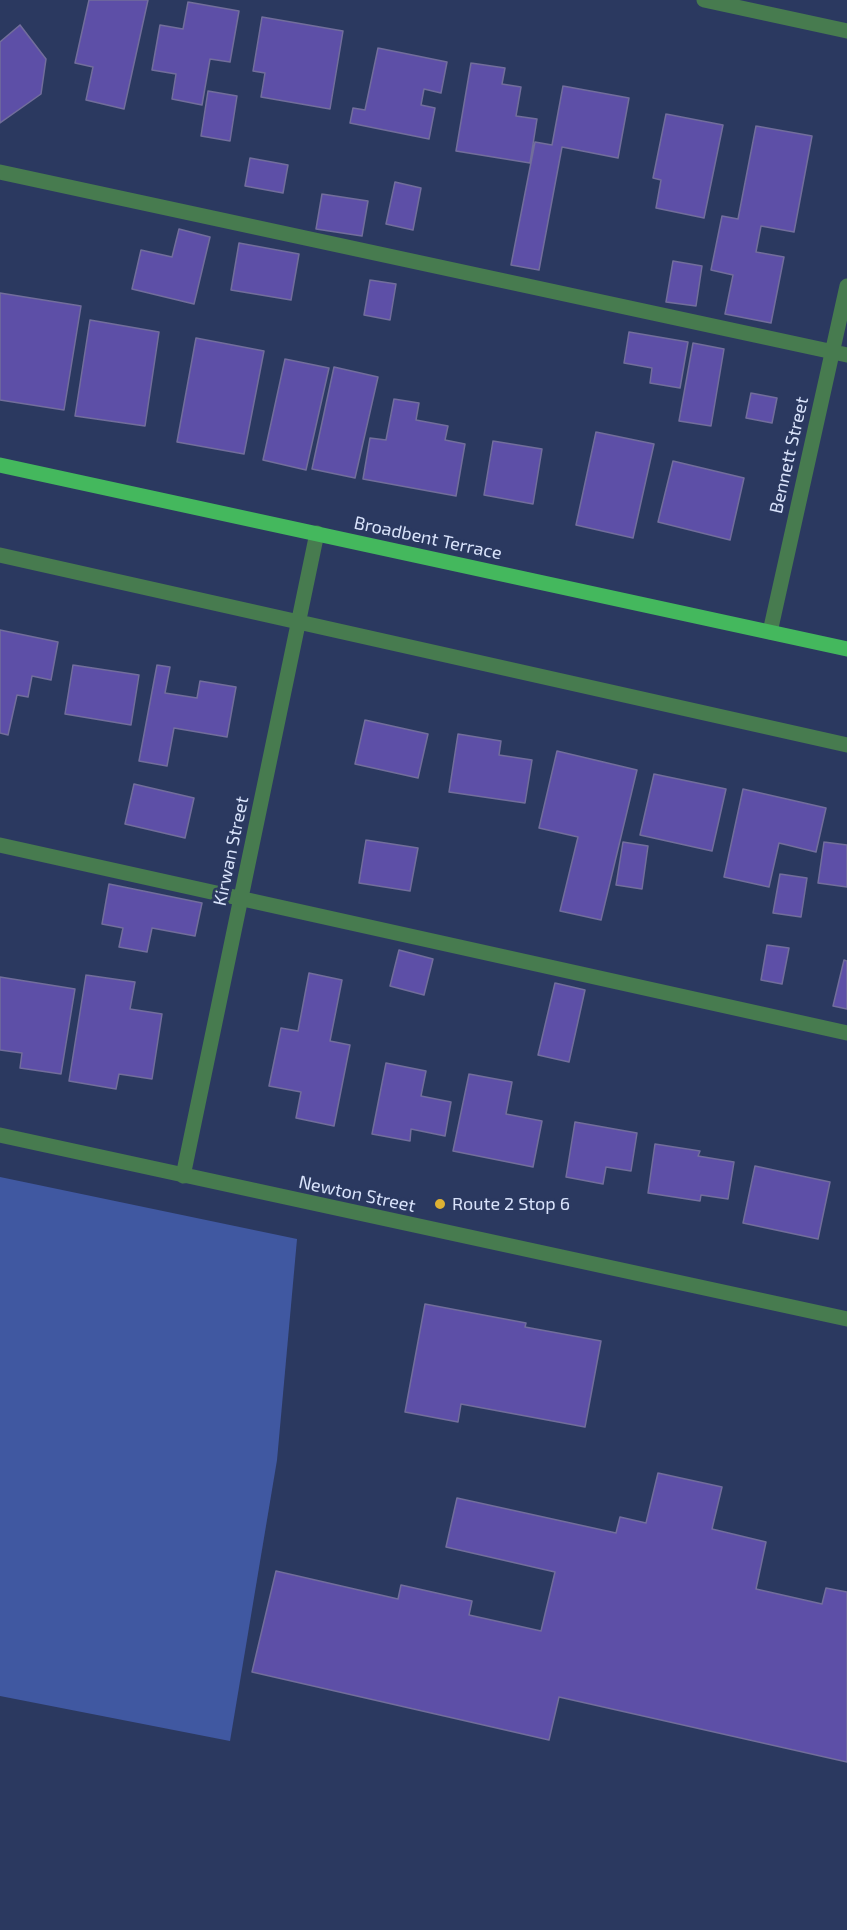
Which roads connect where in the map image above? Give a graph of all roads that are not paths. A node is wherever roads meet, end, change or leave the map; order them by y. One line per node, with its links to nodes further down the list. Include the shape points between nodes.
1 (704, 0): 2 (street)
2 (847, 32)
3 (0, 172): 5 (street)
4 (847, 286): 5 (street, Bennett Street)
5 (840, 353): 10 (street, Bennett Street)
6 (0, 465): 7 (main road, Broadbent Terrace)
7 (317, 533): 9 (street, Kirwan Street); 10 (main road, Broadbent Terrace)
8 (0, 555): 9 (street)
9 (298, 622): 12 (street); 14 (street, Kirwan Street)
10 (770, 632): 11 (main road, Broadbent Terrace)
11 (847, 650)
12 (847, 744)
13 (0, 846): 14 (street)
14 (240, 898): 15 (street); 17 (street, Kirwan Street)
15 (847, 1033)
16 (0, 1135): 17 (street, Newton Street)
17 (183, 1176): 18 (street, Newton Street)
18 (847, 1319)

